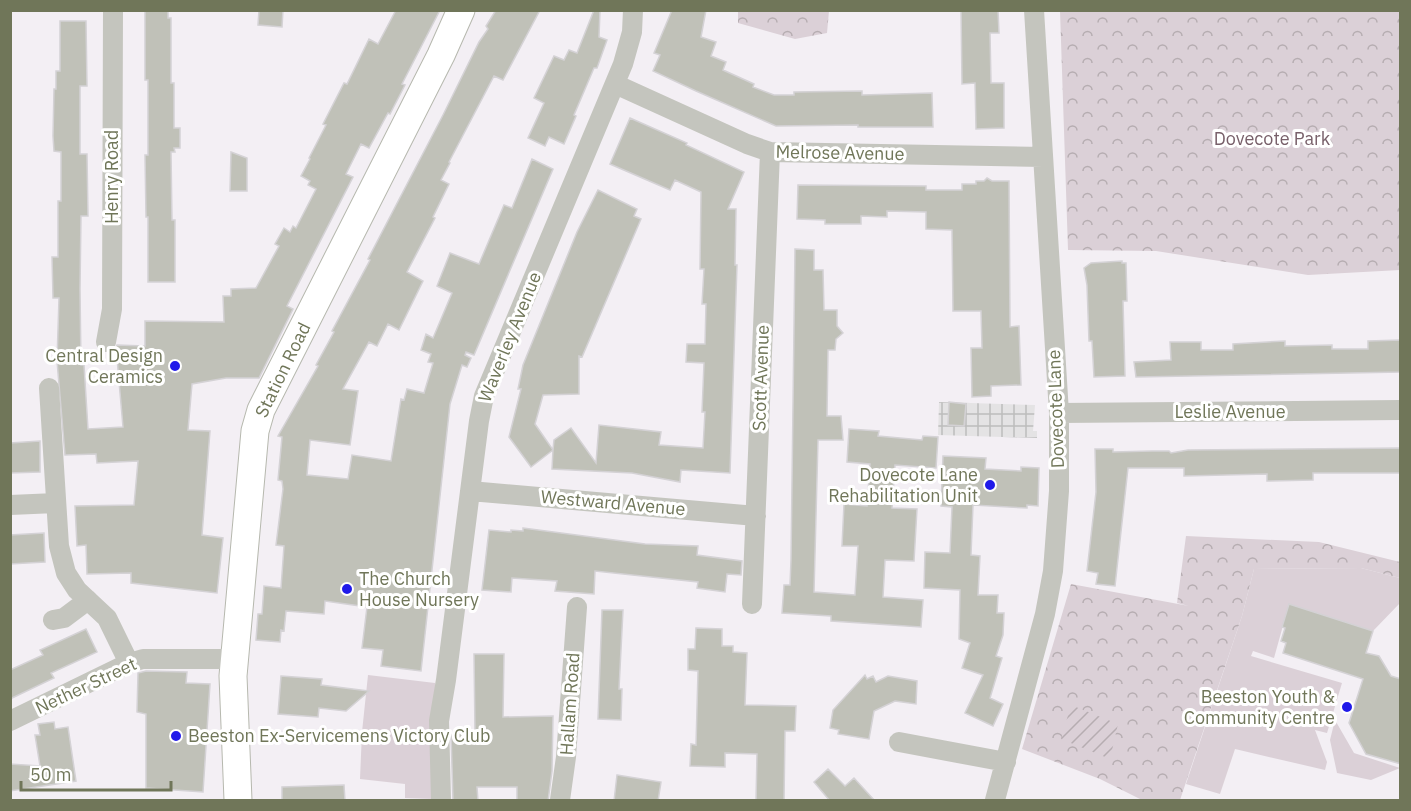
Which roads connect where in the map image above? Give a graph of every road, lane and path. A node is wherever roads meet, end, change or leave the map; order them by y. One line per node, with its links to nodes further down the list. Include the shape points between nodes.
1 (113, 10): 8 (street, Henry Road, via 112,309)
2 (461, 10): 20 (main road, Station Road, via 261,410 252,452)
3 (633, 10): 5 (street, Waverley Avenue, via 632,32)
4 (1034, 10): 7 (street, Dovecote Lane)
5 (615, 84): 6 (street, Melrose Avenue); 12 (street, Waverley Avenue, via 484,396)
6 (770, 152): 7 (street, Melrose Avenue); 15 (street, Scott Avenue)
7 (1043, 157): 11 (street, Dovecote Lane)
8 (106, 342)
9 (50, 387): 13 (street)
10 (1401, 410): 11 (street, Leslie Avenue)
11 (1059, 413): 24 (street, Dovecote Lane, via 1053,571)
12 (470, 491): 15 (street, Westward Avenue); 26 (street, Waverley Avenue, via 439,721)
13 (56, 503): 14 (street); 16 (street, via 59,546 66,573)
14 (10, 505)
15 (756, 516): 17 (street, Scott Avenue)
16 (88, 600): 19 (street, via 64,618); 21 (street, via 107,618)
17 (752, 604)
18 (577, 607): 27 (street, Hallam Road)
19 (53, 620)
20 (235, 659): 21 (street, Nether Street, via 157,658); 25 (main road, Station Road)
21 (129, 663): 22 (street, Nether Street)
22 (10, 721)
23 (899, 742): 24 (street)
24 (1006, 762): 28 (street, Dovecote Lane)
25 (238, 801)
26 (441, 801)
27 (560, 801)
28 (995, 801)

